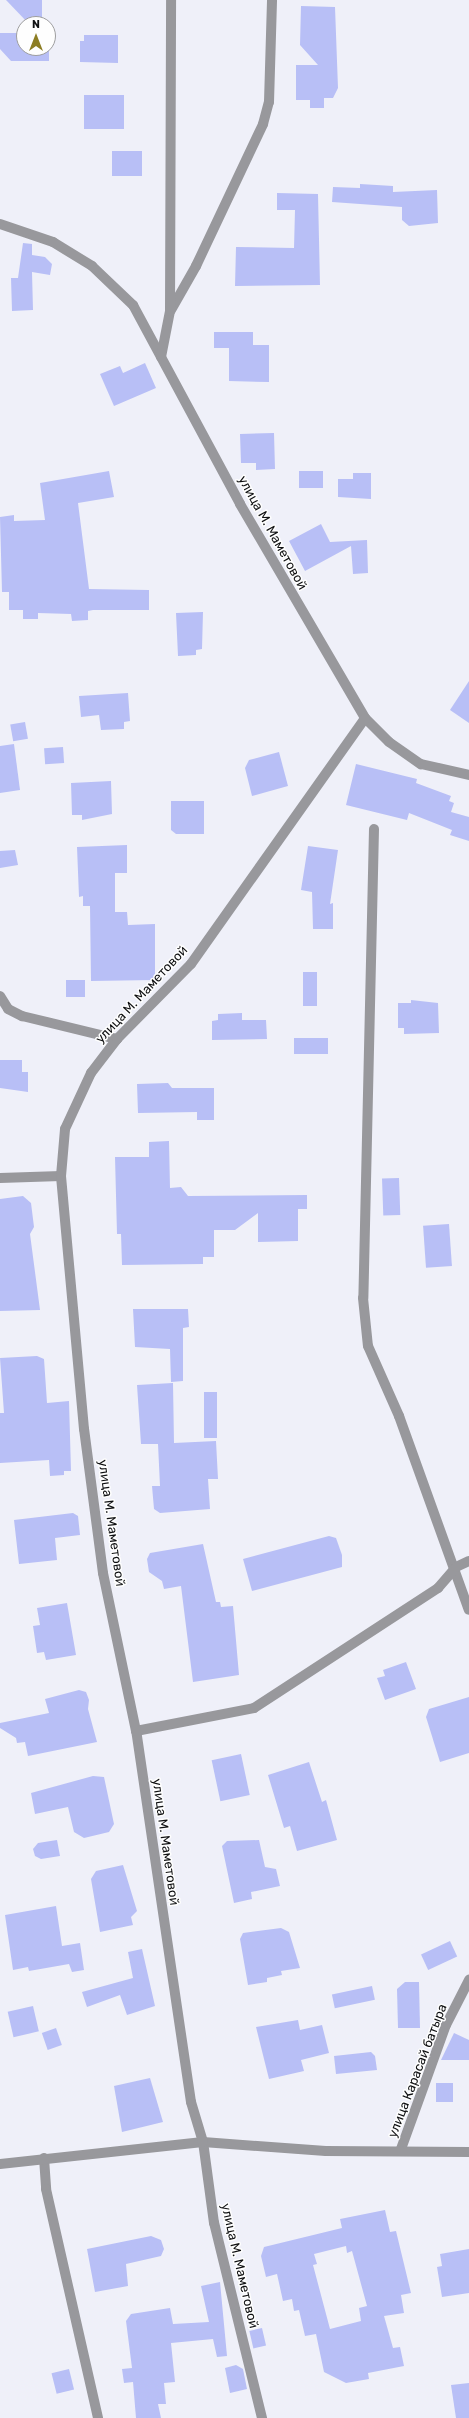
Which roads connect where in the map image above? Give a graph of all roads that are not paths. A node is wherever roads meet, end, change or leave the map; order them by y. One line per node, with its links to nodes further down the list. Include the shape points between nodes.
1 (171, 0): 4 (street)
2 (272, 0): 4 (street, via 269,102 263,124 196,266)
3 (0, 224): 5 (street, улица М. Маметовой, via 53,242 92,266 133,305)
4 (170, 312): 5 (street)
5 (161, 358): 6 (street, улица М. Маметовой, via 240,504)
6 (365, 718): 7 (street, улица М. Маметовой, via 389,742 421,764); 10 (street, улица М. Маметовой, via 191,964)
7 (469, 775)
8 (374, 829): 14 (street, via 362,1298 368,1346)
9 (0, 996): 10 (street, via 8,1009 22,1016)
10 (117, 1039): 11 (street, улица М. Маметовой, via 91,1073 65,1129)
11 (61, 1176): 12 (street); 16 (street, улица М. Маметовой, via 84,1429 103,1574)
12 (0, 1178)
13 (469, 1561): 14 (street)
14 (456, 1567): 15 (street); 16 (street, via 438,1588 254,1708)
15 (469, 1610)
16 (136, 1731): 18 (street, улица М. Маметовой, via 191,2102)
17 (469, 1980): 19 (street, улица Карасай батыра, via 446,2025)
18 (203, 2142): 19 (street, via 326,2151); 21 (street); 24 (street, улица М. Маметовой, via 214,2223)
19 (401, 2149): 20 (street)
20 (469, 2152)
21 (44, 2158): 22 (street); 23 (street, via 46,2189)
22 (0, 2164)
23 (98, 2418)
24 (262, 2418)

